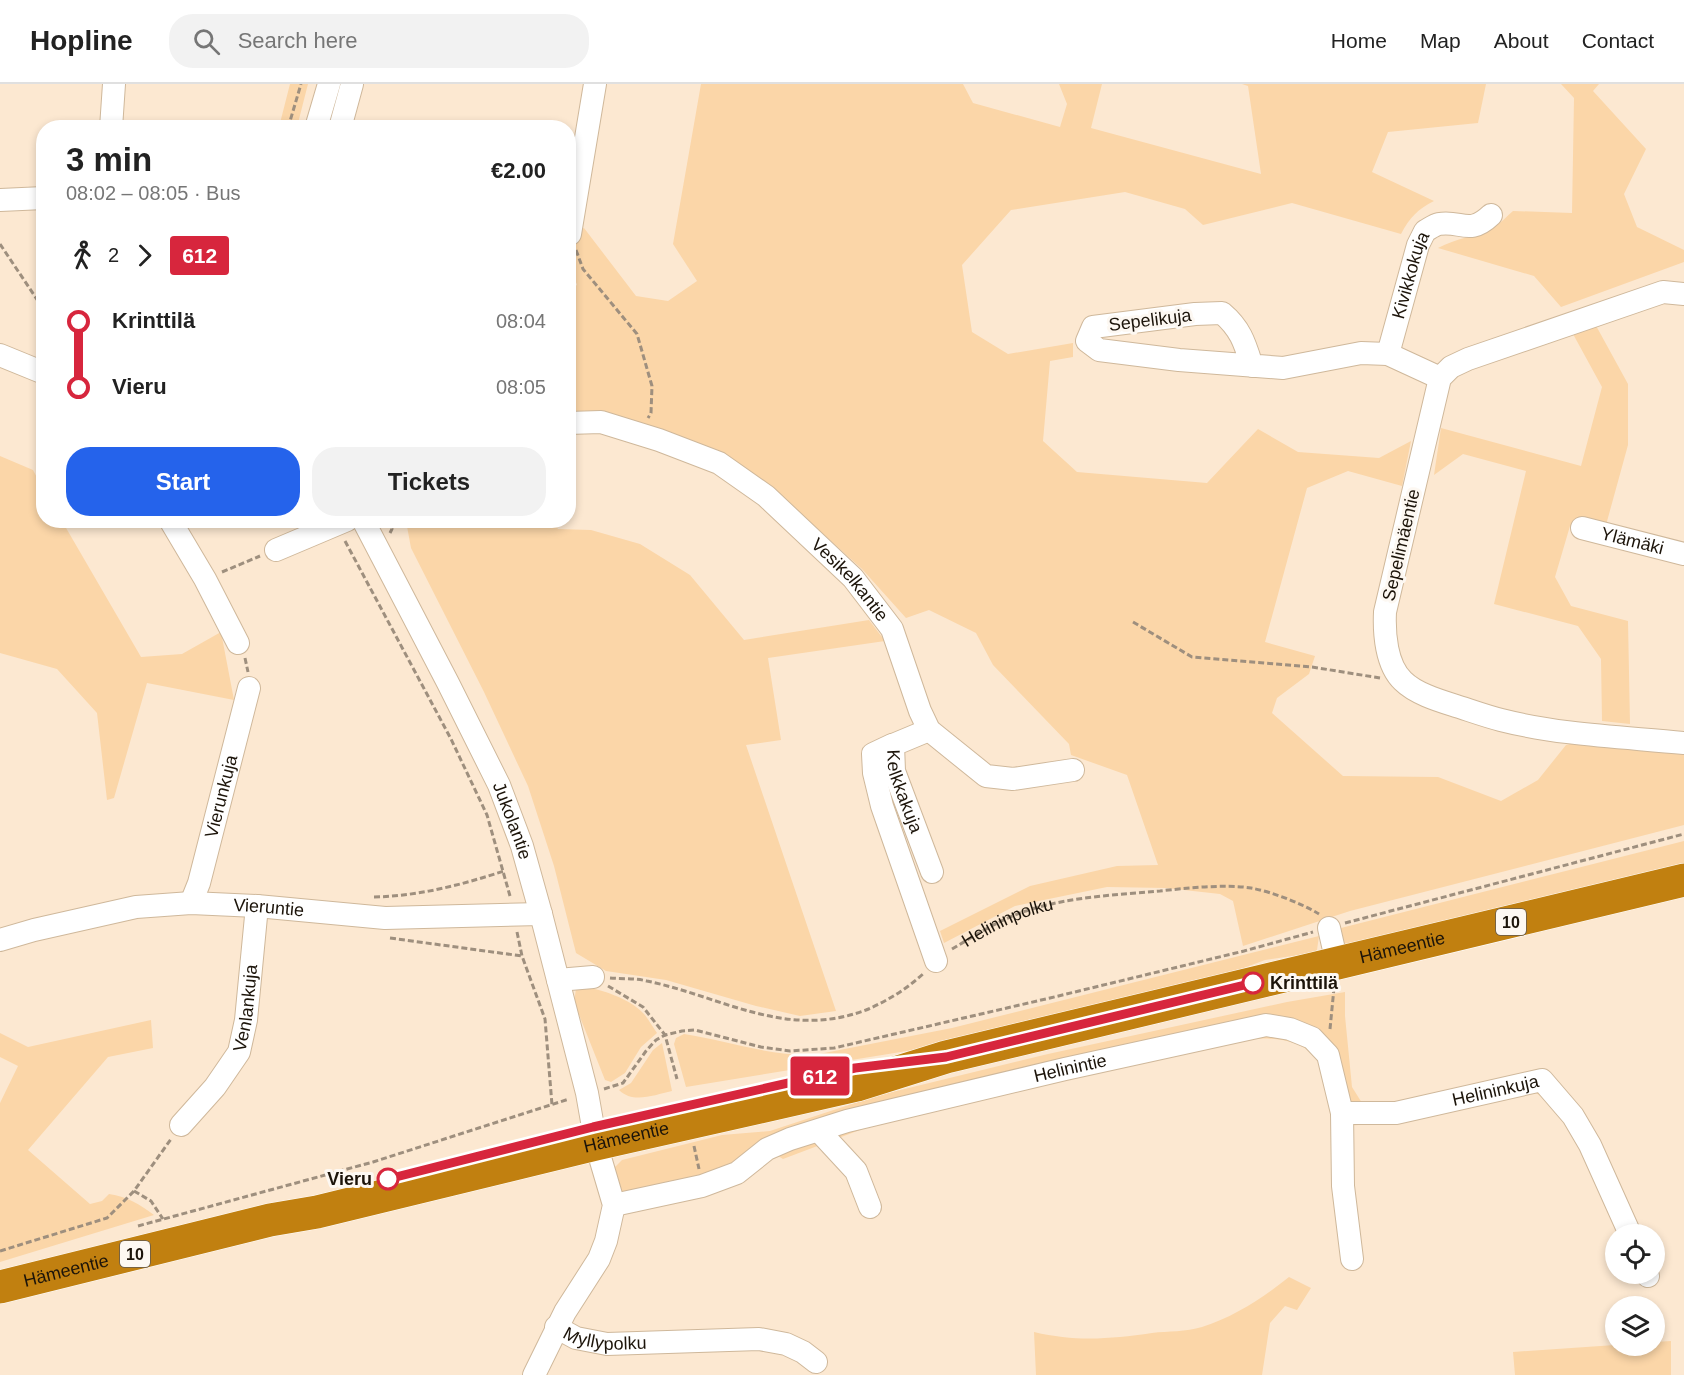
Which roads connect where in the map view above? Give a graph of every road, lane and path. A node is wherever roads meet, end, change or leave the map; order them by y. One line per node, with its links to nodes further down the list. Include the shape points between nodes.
1 (114, 84): 6 (street)
2 (301, 84): 7 (path)
3 (329, 84): 8 (street)
4 (352, 84): 9 (street)
5 (595, 84): 11 (street)
6 (112, 120)
7 (290, 120)
8 (318, 120)
9 (342, 120)
10 (36, 198): 12 (street)
11 (576, 198)
12 (0, 200)
13 (1491, 215): 18 (street, Kivikkokuja, via 1482,224 1439,224 1425,231)
14 (0, 244): 17 (path)
15 (576, 250): 24 (path, via 583,268 637,334 652,386 651,413)
16 (1684, 294): 22 (street, via 1663,292 1468,359)
17 (36, 298)
18 (1388, 354): 20 (street, Sepelikuja, via 1361,352 1284,368); 22 (street, Sepelikuja)
19 (0, 355): 21 (street)
20 (1252, 366): 20 (street, Sepelikuja, via 1099,350 1087,340 1093,327 1222,314 1236,325)
21 (36, 370)
22 (1440, 378): 35 (street, Sepelimäentie, via 1385,612 1386,641)
23 (576, 423): 24 (street, Vesikelkantie, via 601,422)
24 (641, 434): 37 (street, Vesikelkantie, via 719,463 766,496 853,578 892,629)
25 (175, 528): 32 (street)
26 (328, 528): 30 (street)
27 (345, 528): 44 (path, via 487,815)
28 (367, 528): 47 (street, Jukolantie, via 499,785)
29 (1582, 528): 31 (street, Ylämäki)
30 (276, 550): 32 (path)
31 (1684, 554)
32 (205, 579): 34 (street)
33 (1133, 622): 35 (path, via 1192,657 1312,667)
34 (238, 643): 36 (path, via 248,665)
35 (1402, 681): 38 (street, via 1437,700 1501,720)
36 (249, 688): 45 (street, Vierunkuja, via 199,884)
37 (928, 730): 39 (street, Kelkkakuja); 40 (street, Vesikelkantie, via 986,776 1013,779)
38 (1684, 743)
39 (892, 745): 42 (street, Kelkkakuja, via 894,771); 51 (street, via 873,754 873,773)
40 (1073, 770)
41 (1684, 834): 48 (path)
42 (932, 872)
43 (1684, 880): 52 (highway, Hämeentie / 10)
44 (507, 885)
45 (190, 903): 46 (street, Vieruntie); 49 (street, Vieruntie, via 136,907)
46 (257, 906): 47 (street, Vieruntie, via 384,918); 61 (street, Venlankuja, via 240,1052)
47 (541, 914): 54 (street, Jukolantie)
48 (1329, 928): 51 (path, Helininpolku, via 1305,906 1250,888 1197,887 1071,900 1020,913 982,931); 52 (street); 55 (path, via 834,1048 790,1051 695,1030)
49 (0, 940)
50 (519, 943): 59 (path, via 545,1019)
51 (936, 962): 53 (path, Helininpolku, via 883,1003 845,1018 802,1022 771,1017 646,980)
52 (1336, 972): 56 (path); 63 (highway, Hämeentie / 10, via 946,1057 857,1085)
53 (593, 977): 54 (street); 55 (path, via 643,1007)
54 (558, 980): 58 (street, Jukolantie)
55 (665, 1035): 57 (path); 58 (path, via 646,1051 623,1083)
56 (1328, 1055): 60 (street); 62 (street, Helinintie, via 1312,1038 1266,1025 1065,1069)
57 (677, 1079)
58 (587, 1094): 59 (path); 63 (street, Jukolantie)
59 (552, 1105): 69 (path, via 383,1162)
60 (1342, 1113): 70 (street, Helininkuja, via 1396,1113 1542,1080 1573,1116 1590,1145); 73 (street, via 1343,1185)
61 (181, 1125): 66 (path)
62 (819, 1131): 65 (street, Helinintie, via 767,1149 736,1173); 68 (street, via 856,1171)
63 (595, 1136): 67 (street, Myllypolku); 74 (highway, Hämeentie / 10, via 328,1209)
64 (694, 1146): 65 (path)
65 (702, 1186): 67 (street, Helinintie)
66 (134, 1191): 69 (path, via 151,1201); 72 (path, via 107,1218)
67 (614, 1205): 75 (street, Myllypolku, via 598,1259)
68 (870, 1208)
69 (163, 1220): 71 (path)
70 (1625, 1224)
71 (130, 1228)
72 (0, 1251)
73 (1352, 1259)
74 (0, 1287)
75 (556, 1327): 76 (street, Myllypolku, via 576,1338 608,1344 759,1339 786,1344); 77 (street)
76 (816, 1362)
77 (534, 1375)

